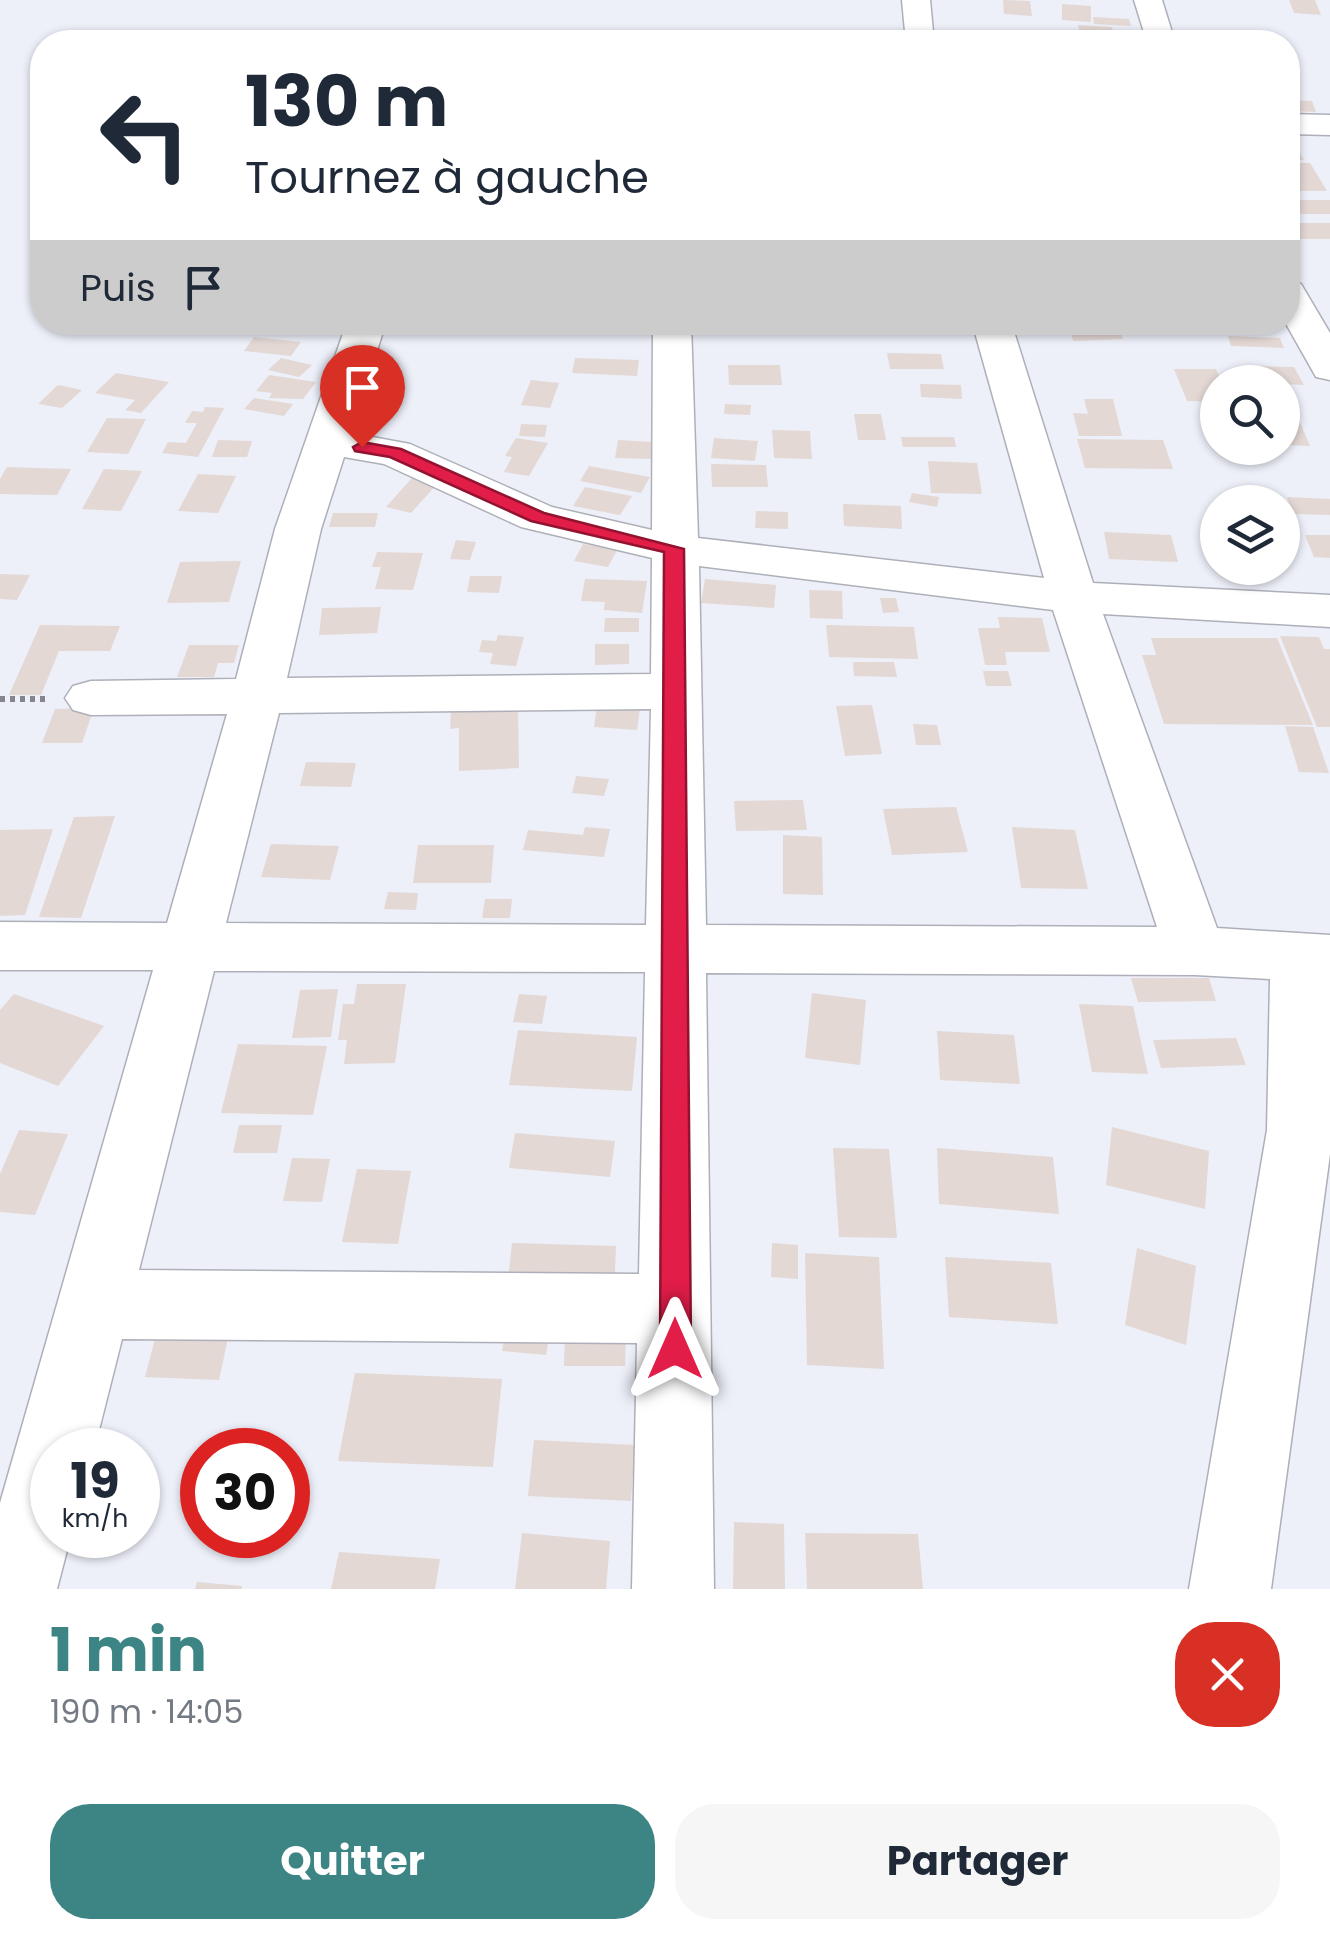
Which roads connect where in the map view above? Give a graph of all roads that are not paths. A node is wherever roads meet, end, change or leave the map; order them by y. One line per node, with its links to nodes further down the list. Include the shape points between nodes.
1 (916, 0): 3 (street)
2 (1148, 0): 4 (street)
3 (919, 30)
4 (1157, 30)
5 (1300, 125): 6 (street)
6 (1330, 126)
7 (1300, 314): 11 (street)
8 (363, 335): 12 (street)
9 (672, 335): 13 (street)
10 (996, 335): 14 (street)
11 (1330, 368)
12 (328, 442): 13 (street, via 395,452 538,517); 17 (street, via 298,529)
13 (674, 549): 14 (street); 16 (street)
14 (1073, 597): 15 (street); 22 (street)
15 (1330, 610)
16 (677, 691): 17 (street); 21 (street)
17 (258, 694): 18 (street); 20 (street)
18 (91, 698)
19 (0, 946): 20 (street)
20 (188, 947): 21 (street); 24 (street)
21 (672, 948): 22 (street); 25 (street)
22 (1195, 951): 23 (street)
23 (1316, 959): 30 (street, via 1300,1130)
24 (96, 1304): 25 (street); 26 (street)
25 (676, 1309): 29 (street)
26 (61, 1428)
27 (30, 1538): 28 (street)
28 (16, 1589)
29 (673, 1589)
30 (1230, 1589)

